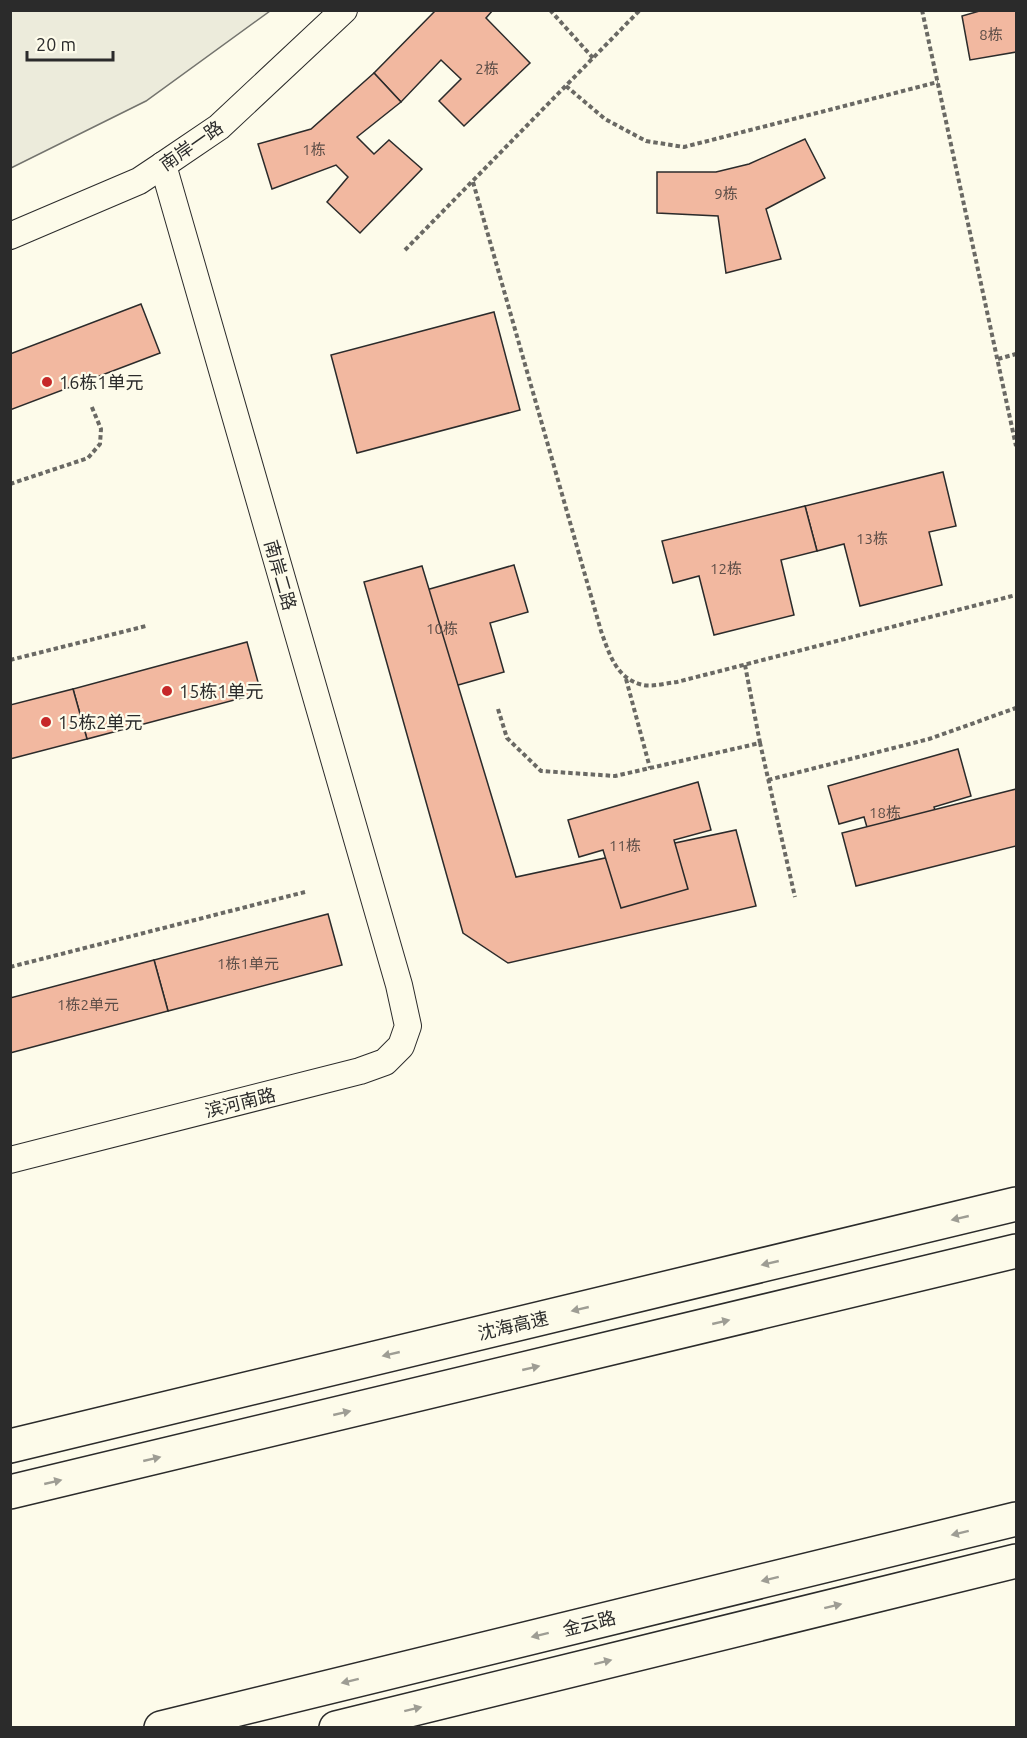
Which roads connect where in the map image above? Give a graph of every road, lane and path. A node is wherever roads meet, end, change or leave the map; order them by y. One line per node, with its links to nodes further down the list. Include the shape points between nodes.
1 (344, 10): 8 (street, 南岸一路, via 219,127)
2 (549, 10): 5 (path)
3 (640, 10): 5 (path)
4 (922, 10): 6 (path)
5 (593, 58): 7 (path)
6 (938, 82): 7 (path, via 684,147 646,141 605,118); 13 (path)
7 (566, 86): 9 (path)
8 (163, 165): 10 (street, 南岸一路, via 139,182); 30 (street, 南岸二路)
9 (473, 182): 11 (path); 21 (path, via 600,631 614,664)
10 (10, 236)
11 (405, 250)
12 (1017, 354): 13 (path)
13 (998, 359): 15 (path)
14 (91, 405): 16 (path, via 101,429 100,444 88,458)
15 (1017, 446)
16 (10, 484)
17 (1017, 595): 20 (path)
18 (146, 626): 19 (path)
19 (10, 660)
20 (745, 665): 21 (path, via 644,686); 24 (path)
21 (626, 678): 25 (path)
22 (1017, 708): 26 (path, via 929,739)
23 (498, 709): 25 (path, via 507,738 541,771 615,776)
24 (760, 743): 25 (path); 26 (path)
25 (650, 768)
26 (768, 780): 28 (path)
27 (305, 892): 29 (path)
28 (795, 897)
29 (10, 967)
30 (399, 985): 31 (street, 滨河南路, via 408,1026 401,1046 385,1062)
31 (10, 1161)
32 (1017, 1204): 34 (main road, 沈海高速, one-way to 34)
33 (1017, 1251): 35 (main road, one-way to 33)
34 (10, 1446)
35 (10, 1492)
36 (1017, 1519): 38 (main road, 金云路, one-way to 38)
37 (1017, 1561): 39 (main road, one-way to 37)
38 (161, 1728)
39 (336, 1728)

